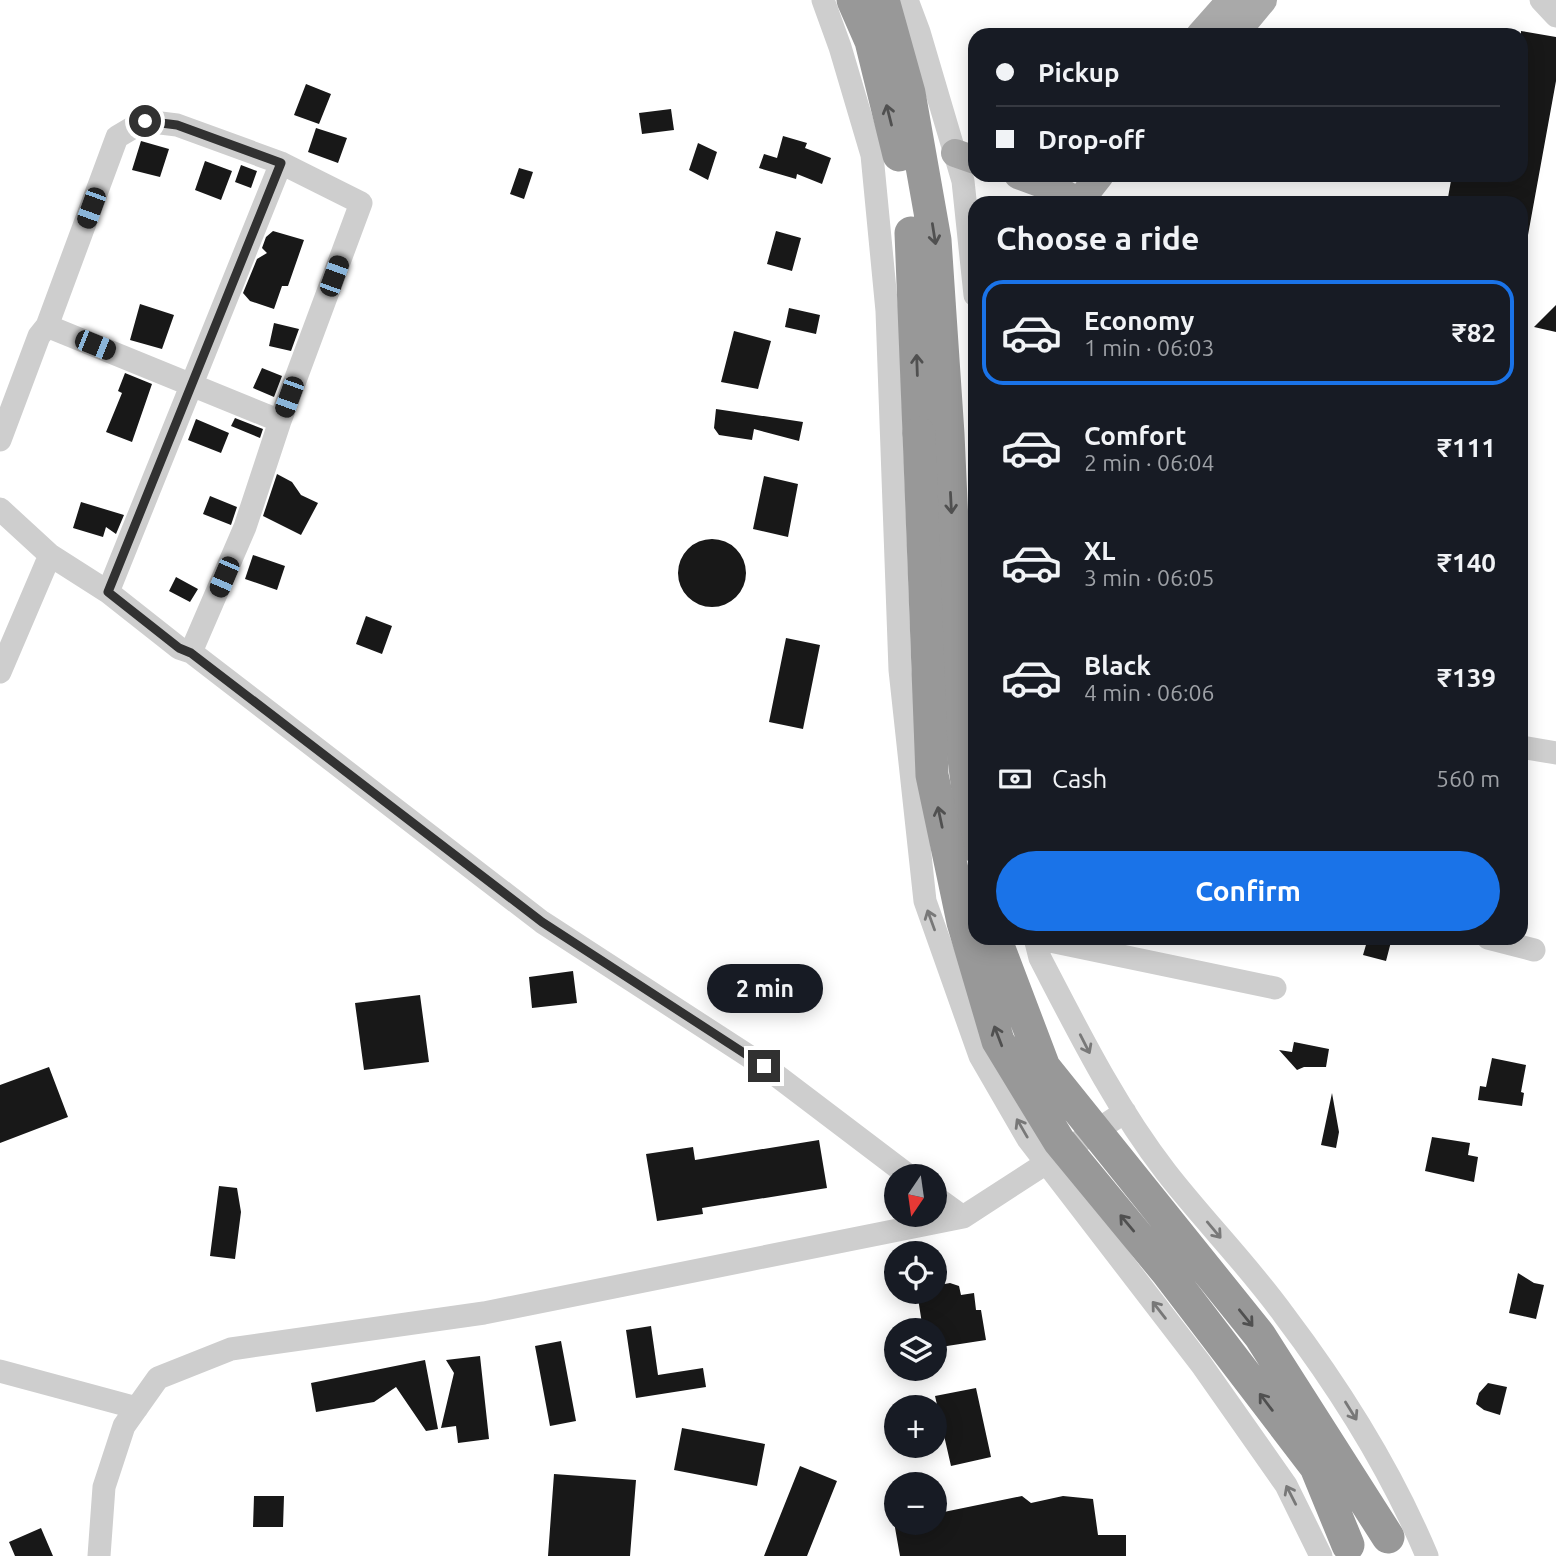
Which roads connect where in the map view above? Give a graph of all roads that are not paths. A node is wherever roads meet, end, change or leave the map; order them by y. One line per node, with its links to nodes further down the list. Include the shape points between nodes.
1 (823, 0): 39 (street, one-way to 1, via 981,1056 925,901 900,670 887,311 872,155)
2 (853, 0): 20 (highway, one-way to 2, via 900,157 871,41)
3 (883, 0): 20 (highway, one-way to 20, via 909,93 935,240)
4 (907, 0): 11 (street)
5 (1231, 0): 9 (main road)
6 (1264, 0): 10 (main road)
7 (1541, 0): 8 (street)
8 (1556, 16)
9 (1206, 28)
10 (1240, 28)
11 (965, 157): 16 (street)
12 (281, 163): 17 (street, via 177,125 145,121 117,137); 18 (street); 19 (street, via 361,203)
13 (1035, 182): 15 (main road)
14 (1087, 182): 15 (main road)
15 (1065, 194)
16 (968, 228)
17 (47, 326): 18 (street); 21 (street, via 39,336)
18 (190, 382): 19 (street); 24 (street)
19 (281, 421): 25 (street, via 245,527)
20 (934, 434): 29 (highway, one-way to 29); 30 (highway, one-way to 20, bridge, via 932,775)
21 (0, 440)
22 (0, 509): 23 (street)
23 (50, 555): 24 (street); 26 (street)
24 (108, 592): 25 (street)
25 (191, 653): 40 (street, via 542,922 764,1066)
26 (0, 672)
27 (1528, 748): 28 (street)
28 (1556, 753)
29 (968, 791)
30 (968, 939)
31 (970, 945): 46 (highway, one-way to 31, bridge, via 1315,1467 1167,1272 1059,1141 998,1041)
32 (998, 945): 45 (highway, one-way to 45, bridge, via 1044,1067 1260,1336)
33 (1037, 945): 38 (street, one-way to 38, via 1105,1083)
34 (1068, 945): 37 (street)
35 (1515, 945): 36 (street)
36 (1534, 950)
37 (1275, 988)
38 (1125, 1112): 39 (street); 48 (street, one-way to 48, via 1165,1171 1284,1314 1353,1413)
39 (1046, 1163): 42 (street); 46 (street, one-way to 39)
40 (893, 1164)
41 (947, 1205): 42 (street)
42 (963, 1217): 44 (street, via 484,1313 231,1349 158,1378)
43 (0, 1371): 44 (street)
44 (137, 1408): 47 (street, via 124,1426 104,1486)
45 (1392, 1547)
46 (1341, 1552)
47 (99, 1556)
48 (1427, 1556)

